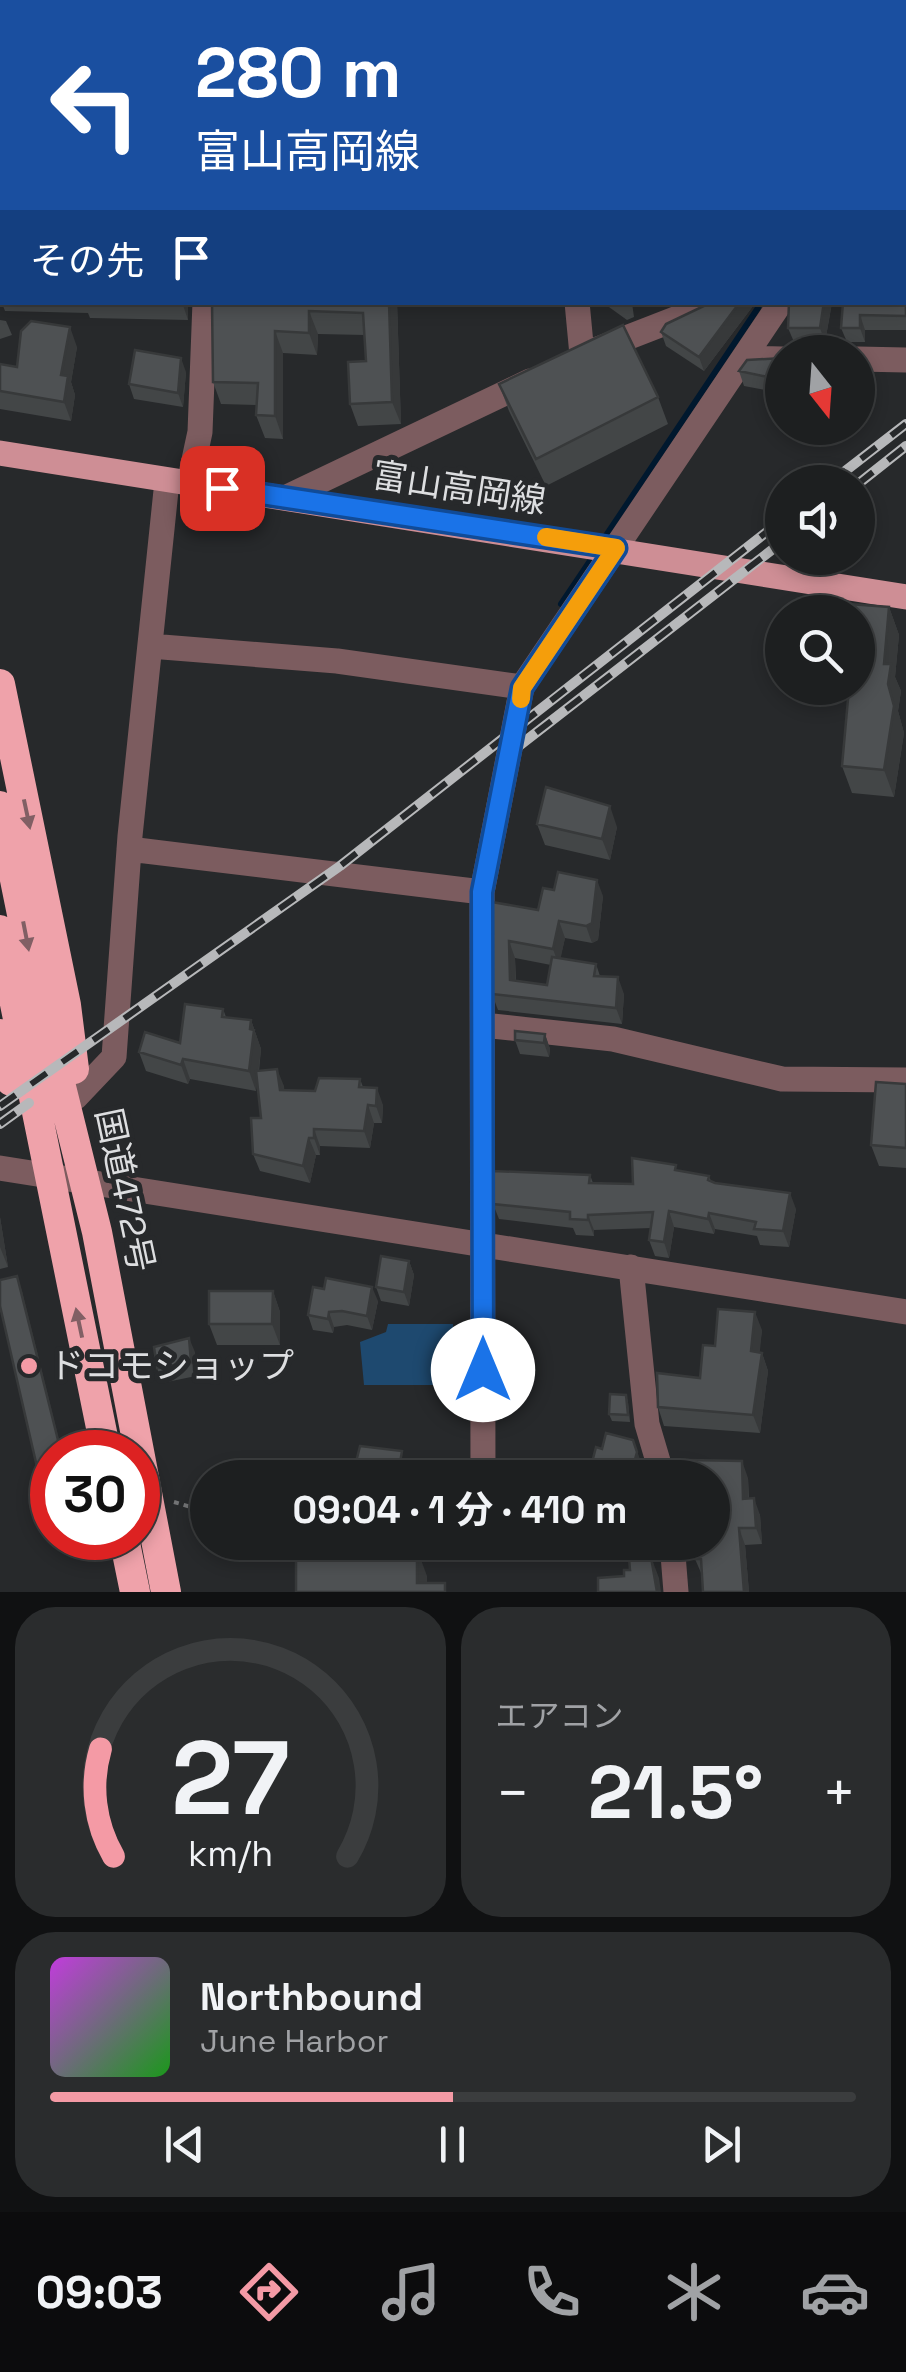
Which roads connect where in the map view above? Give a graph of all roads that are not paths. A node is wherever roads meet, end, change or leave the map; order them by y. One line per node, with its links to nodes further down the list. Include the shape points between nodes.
1 (205, 305): 11 (street, via 200,432)
2 (576, 305): 9 (street)
3 (712, 305): 9 (street)
4 (779, 305): 5 (street)
5 (744, 358): 6 (street); 13 (street)
6 (765, 358)
7 (875, 359): 8 (street)
8 (906, 360)
9 (565, 364): 12 (street)
10 (0, 453): 11 (main road, 富山高岡線)
11 (178, 482): 12 (main road, 富山高岡線); 15 (street)
12 (288, 496): 13 (main road, 富山高岡線)
13 (616, 548): 14 (main road, 富山高岡線); 17 (street)
14 (906, 597)
15 (150, 646): 17 (street, via 337,661); 19 (street)
16 (0, 684): 27 (highway, one-way to 27, via 66,1005)
17 (522, 688): 20 (street)
18 (0, 806): 22 (highway, 国道472号, one-way to 22)
19 (129, 850): 20 (street); 27 (street, via 114,1057)
20 (482, 892): 23 (street)
21 (0, 930): 22 (highway, 国道472号)
22 (25, 992): 28 (highway, 国道472号); 29 (highway, 国道472号)
23 (483, 1025): 25 (street, via 614,1039 782,1079); 33 (street)
24 (0, 1034): 26 (highway)
25 (906, 1080)
26 (7, 1092): 29 (highway)
27 (76, 1097): 28 (highway)
28 (76, 1131): 32 (highway, 国道472号)
29 (44, 1143): 31 (highway, 国道472号)
30 (0, 1168): 31 (street)
31 (49, 1177): 32 (street); 36 (highway, 国道472号, one-way to 31)
32 (84, 1180): 33 (street); 42 (highway, 国道472号)
33 (483, 1244): 34 (street); 37 (street)
34 (632, 1267): 35 (street); 38 (street, via 648,1424)
35 (906, 1312)
36 (101, 1430)
37 (483, 1460)
38 (658, 1460)
39 (128, 1560): 41 (highway)
40 (673, 1560): 43 (street)
41 (135, 1592)
42 (166, 1592)
43 (676, 1592)

